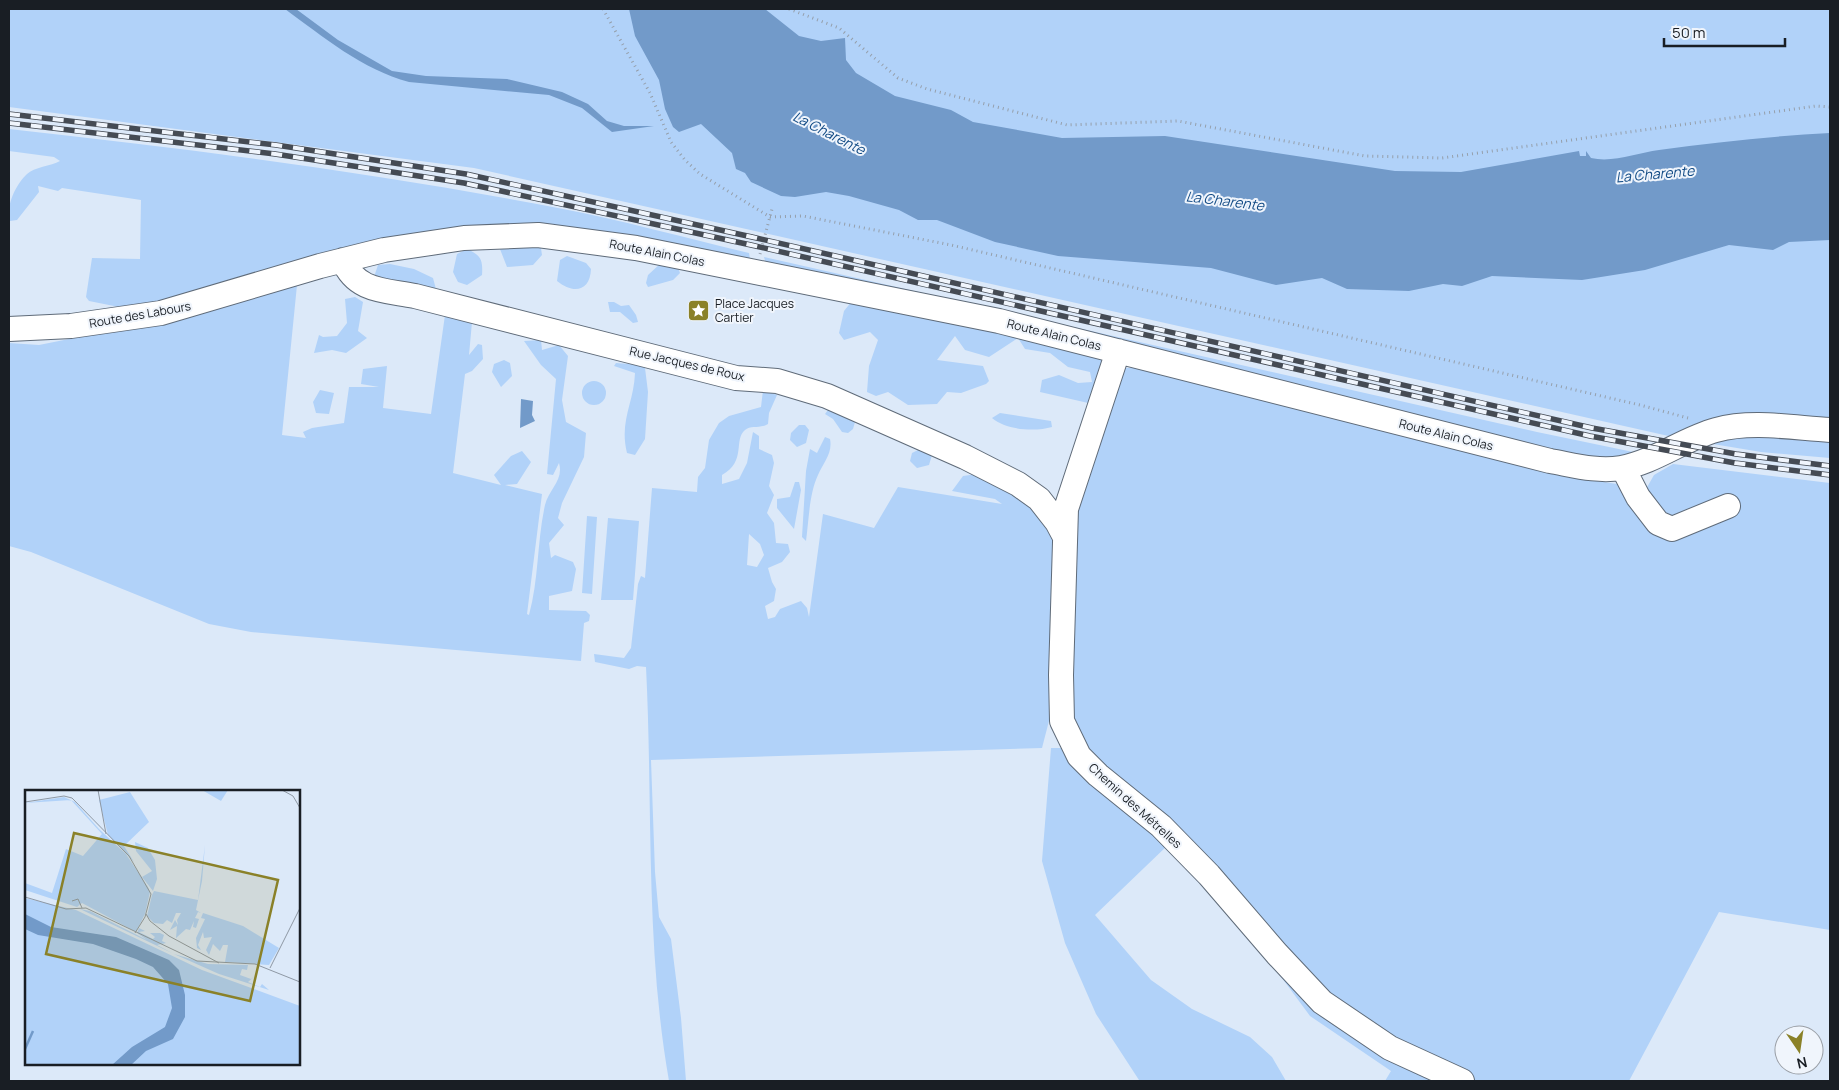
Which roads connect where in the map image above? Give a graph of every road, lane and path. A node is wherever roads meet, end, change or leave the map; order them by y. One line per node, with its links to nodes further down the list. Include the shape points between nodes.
1 (602, 9): 5 (path, via 650,93 672,142 685,160 700,174)
2 (790, 9): 3 (path, via 839,28 898,78 927,89 1066,125 1178,121 1365,156 1442,158 1816,106)
3 (1830, 107)
4 (772, 208): 5 (path)
5 (770, 217): 7 (path); 11 (path, via 803,216 951,245 1640,405 1711,425)
6 (343, 260): 7 (street, Route Alain Colas, via 384,250 464,238 538,235 636,248); 8 (street, Route Alain Colas); 15 (street, Rue Jacques de Roux, via 348,272 364,285 736,378 776,381 827,396 1018,484 1039,498)
7 (756, 272): 10 (street, Route Alain Colas, via 990,319)
8 (269, 282): 9 (street, Route des Labours, via 192,306 131,319)
9 (9, 329)
10 (1118, 351): 13 (street, Route Alain Colas, via 1550,461 1593,469); 15 (street, Chemin des Métrelles, via 1066,509)
11 (1716, 430): 12 (street, Route Alain Colas, via 1757,426); 13 (street, Route Alain Colas)
12 (1830, 430)
13 (1623, 468): 14 (street, via 1658,523 1672,529)
14 (1728, 506)
15 (1065, 537): 16 (street, Chemin des Métrelles, via 1062,721 1079,756 1161,826 1322,1002 1390,1048)
16 (1462, 1081)

